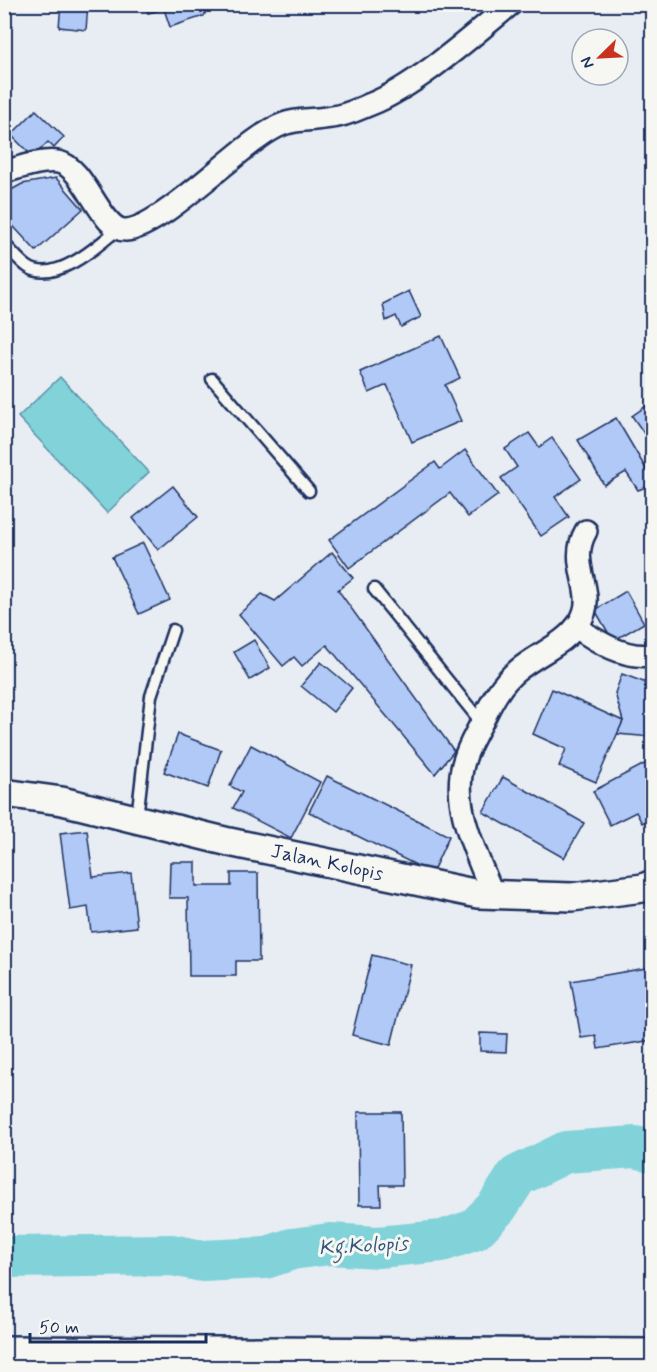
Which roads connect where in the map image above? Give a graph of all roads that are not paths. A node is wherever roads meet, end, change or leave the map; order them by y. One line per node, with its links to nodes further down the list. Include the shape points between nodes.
1 (512, 4): 3 (street, via 395,93 341,115 291,120 272,129 157,216 134,229)
2 (4, 172): 3 (street, via 58,162 73,170)
3 (118, 229): 4 (lane, via 77,261 45,272 29,268)
4 (4, 244)
5 (212, 379): 6 (lane)
6 (309, 491)
7 (586, 531): 9 (street, via 577,557 586,604)
8 (374, 589): 12 (lane)
9 (576, 627): 11 (street, via 609,647 629,654); 12 (street, via 516,671 493,699)
10 (173, 630): 14 (lane, via 151,696)
11 (652, 655)
12 (481, 722): 16 (street, via 465,756 461,803)
13 (4, 793): 14 (street, Jalan Kolopis, via 62,801)
14 (137, 820): 16 (street, Jalan Kolopis, via 344,867)
15 (652, 884): 16 (street, Jalan Kolopis, via 572,897)
16 (493, 895)
17 (4, 1353): 18 (highway)
18 (652, 1356)

